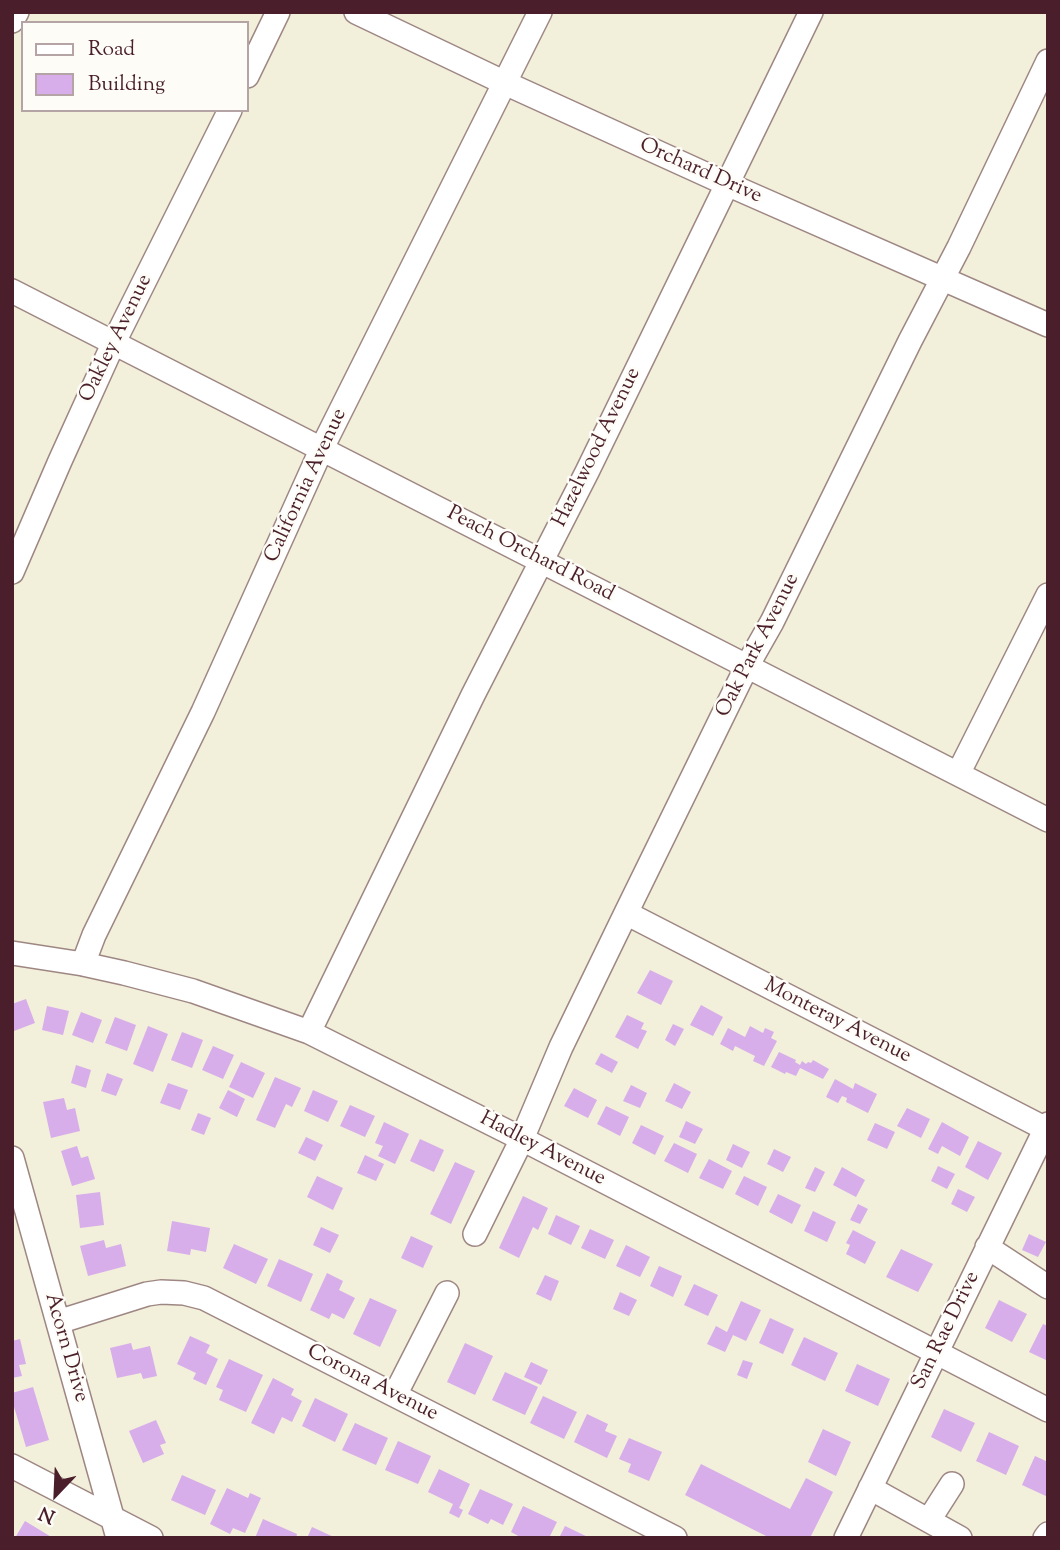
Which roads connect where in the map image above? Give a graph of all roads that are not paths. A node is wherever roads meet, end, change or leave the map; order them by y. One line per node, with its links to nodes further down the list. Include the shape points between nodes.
1 (17, 12): 6 (street)
2 (278, 12): 8 (street)
3 (356, 12): 9 (street, Orchard Drive)
4 (540, 12): 9 (street, California Avenue)
5 (811, 12): 11 (street, Hazelwood Avenue)
6 (12, 21)
7 (1048, 61): 12 (street, Oak Park Avenue)
8 (248, 74)
9 (505, 83): 11 (street, Orchard Drive); 16 (street, California Avenue)
10 (229, 112): 15 (street, Oakley Avenue)
11 (727, 184): 12 (street, Orchard Drive); 17 (street, Hazelwood Avenue)
12 (943, 278): 14 (street, Orchard Drive); 20 (street, Oak Park Avenue)
13 (12, 290): 15 (street, Peach Orchard Road)
14 (1048, 325)
15 (114, 342): 16 (street, Peach Orchard Road); 18 (street, Oakley Avenue)
16 (322, 448): 17 (street, Peach Orchard Road); 25 (street, California Avenue)
17 (542, 562): 20 (street, Peach Orchard Road); 26 (street, Hazelwood Avenue)
18 (12, 572)
19 (1048, 595): 21 (street)
20 (747, 666): 21 (street, Peach Orchard Road); 23 (street, Oak Park Avenue)
21 (958, 774): 22 (street, Peach Orchard Road)
22 (1048, 820)
23 (626, 914): 27 (street, Monteray Avenue); 28 (street, Oak Park Avenue)
24 (12, 953): 25 (street, Hadley Avenue)
25 (83, 964): 26 (street, Hadley Avenue, via 193,991)
26 (309, 1032): 28 (street, Hadley Avenue)
27 (1047, 1127): 31 (street, San Rae Drive)
28 (522, 1139): 30 (street, Oak Park Avenue); 35 (street, Hadley Avenue)
29 (12, 1158): 34 (street, Acorn Drive)
30 (475, 1234)
31 (987, 1247): 32 (street); 35 (street, San Rae Drive)
32 (1048, 1287)
33 (447, 1293): 36 (street)
34 (58, 1322): 36 (street, Corona Avenue, via 147,1294 184,1293 204,1298); 42 (street, Acorn Drive)
35 (936, 1353): 37 (street, Hadley Avenue); 40 (street, San Rae Drive)
36 (395, 1395): 44 (street, Corona Avenue)
37 (1048, 1410)
38 (12, 1466): 42 (street)
39 (952, 1484): 41 (street)
40 (870, 1488): 41 (street); 45 (street, San Rae Drive)
41 (929, 1521): 46 (street)
42 (115, 1528): 43 (street)
43 (151, 1538)
44 (675, 1538)
45 (846, 1538)
46 (960, 1538)

